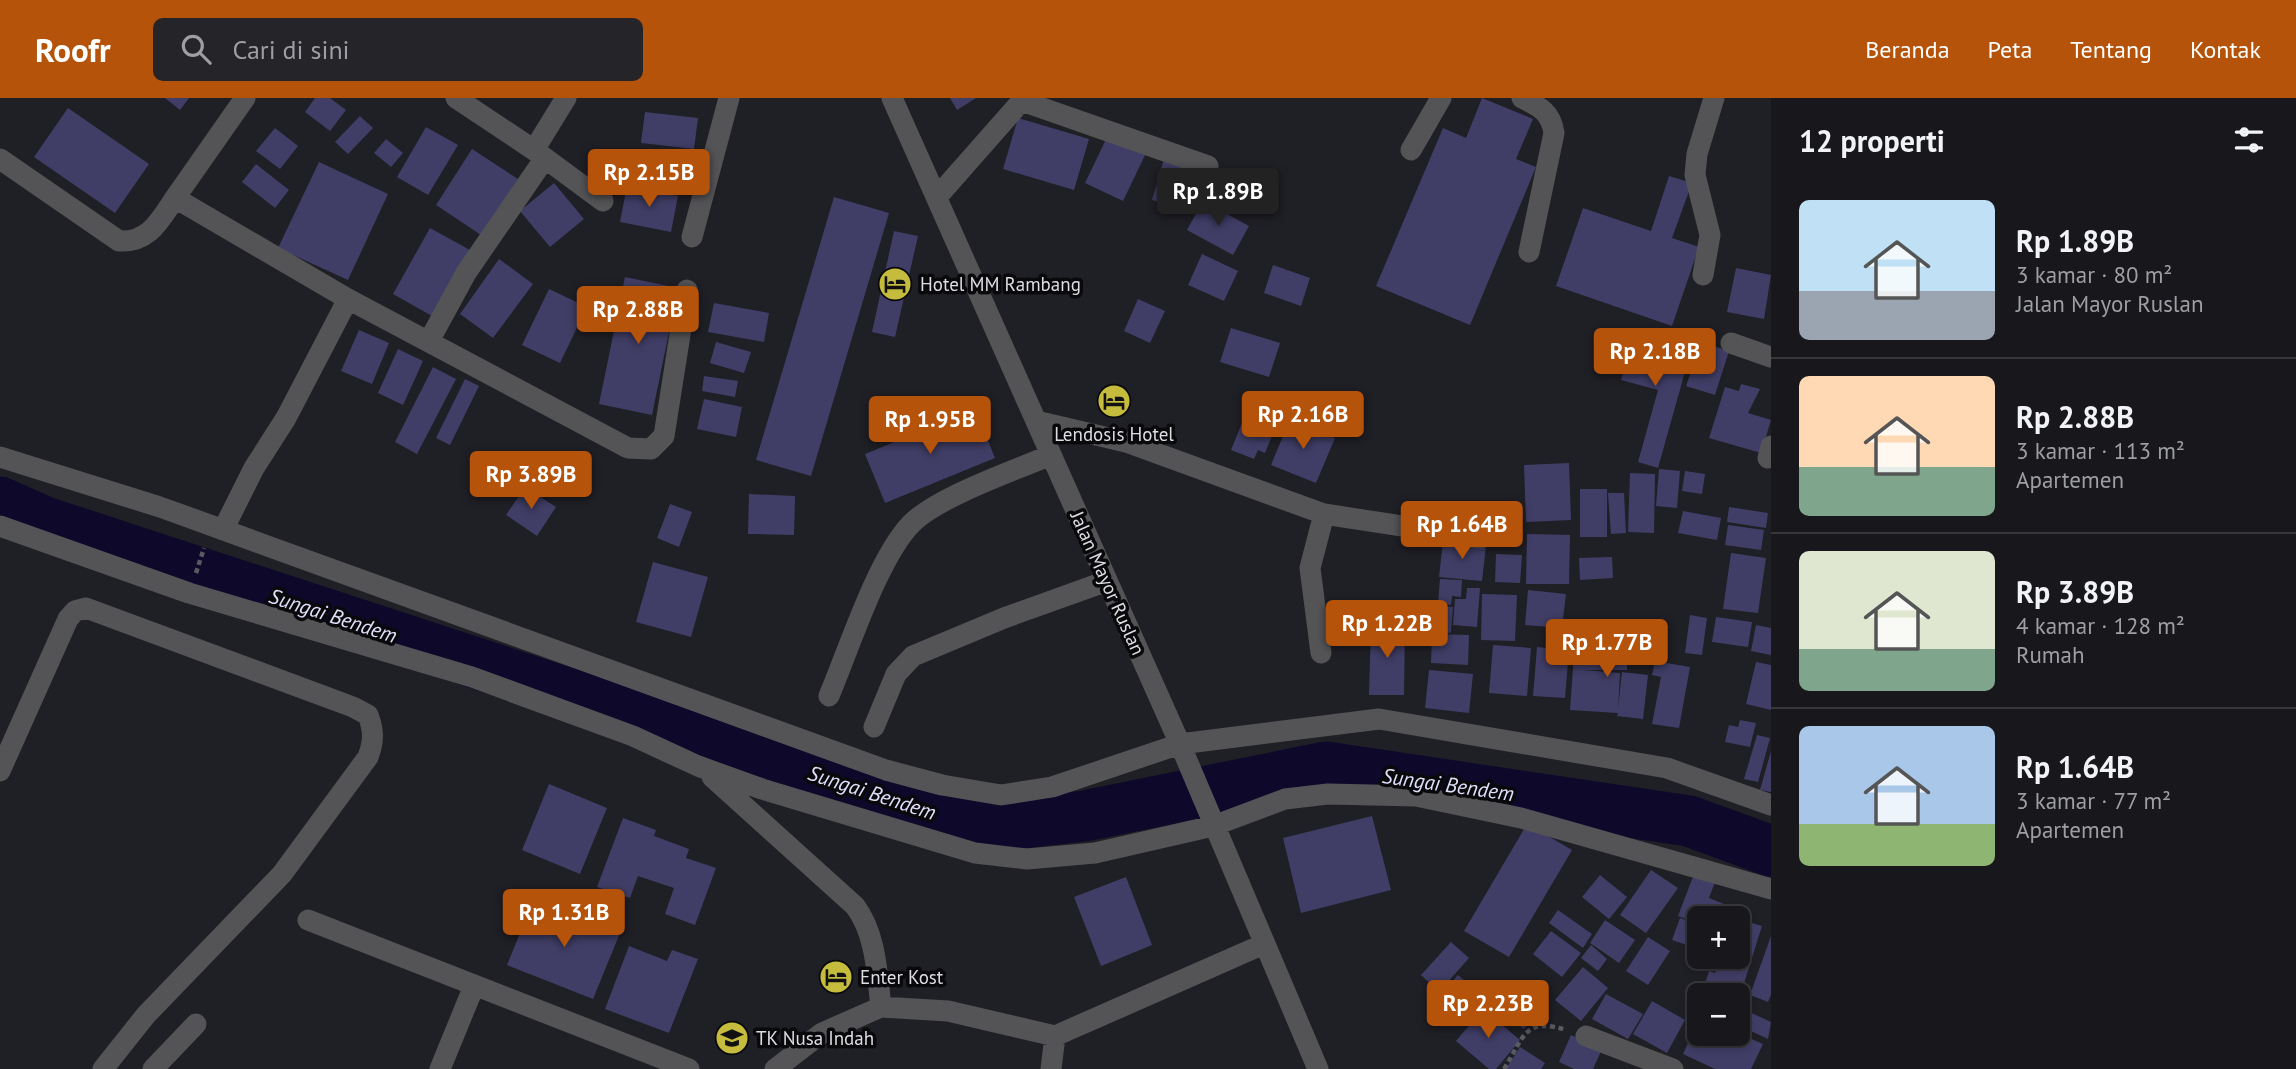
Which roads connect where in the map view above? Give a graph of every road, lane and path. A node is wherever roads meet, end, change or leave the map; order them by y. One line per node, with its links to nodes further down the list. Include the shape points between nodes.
1 (245, 98): 14 (street)
2 (456, 98): 10 (street)
3 (566, 98): 10 (street)
4 (729, 98): 16 (street)
5 (892, 98): 13 (street, Jalan Mayor Ruslan)
6 (1441, 98): 9 (street)
7 (1522, 98): 17 (street, via 1545,110 1555,133)
8 (1714, 98): 18 (street, via 1695,175 1710,235)
9 (1411, 150)
10 (540, 154): 15 (street); 21 (street)
11 (0, 159): 14 (street, via 119,241 142,238)
12 (1208, 166): 13 (street, via 1028,103 1019,104)
13 (937, 197): 24 (street, Jalan Mayor Ruslan)
14 (175, 198): 20 (street)
15 (603, 201)
16 (692, 237)
17 (1529, 252)
18 (1703, 275)
19 (687, 290): 21 (street, via 668,422 664,436 651,449 628,448)
20 (348, 299): 21 (street); 29 (street)
21 (429, 341)
22 (1731, 343): 23 (street)
23 (1771, 357)
24 (1035, 421): 25 (street, Jalan Mayor Ruslan); 27 (street, via 1126,442)
25 (1051, 455): 33 (street, Jalan Mayor Ruslan); 35 (street, via 963,492 912,523 893,546)
26 (0, 457): 29 (street)
27 (1324, 514): 30 (street); 34 (street, via 1310,568)
28 (0, 526): 38 (street, via 189,593 472,677 633,736)
29 (223, 530): 37 (street, via 886,770 942,785 1001,795 1052,787)
30 (1481, 538)
31 (205, 546): 32 (path)
32 (194, 579)
33 (1107, 581): 36 (street, via 913,656 896,674); 37 (street, Jalan Mayor Ruslan)
34 (1321, 653)
35 (829, 696)
36 (874, 727)
37 (1181, 747): 40 (street, via 1379,719 1667,768); 41 (street, Jalan Mayor Ruslan)
38 (698, 766): 41 (street, via 1002,859 1095,853); 46 (street, via 855,906 863,917 875,958)
39 (0, 771): 50 (street, via 68,619 86,608 353,706 368,715 373,729 368,757 282,874 146,1015)
40 (1771, 805)
41 (1210, 820): 42 (street, via 1285,799 1328,794 1416,796 1521,818); 44 (street, Jalan Mayor Ruslan)
42 (1771, 889)
43 (308, 920): 45 (street)
44 (1264, 944): 48 (street); 56 (street, Jalan Mayor Ruslan)
45 (474, 986): 52 (street); 53 (street)
46 (881, 1007): 48 (street, via 948,1011); 54 (street, via 822,1033)
47 (196, 1024): 51 (street)
48 (1055, 1036): 55 (street)
49 (1586, 1036): 57 (path, via 1536,1025); 58 (street)
50 (103, 1069)
51 (153, 1069)
52 (440, 1069)
53 (689, 1069)
54 (775, 1069)
55 (1051, 1069)
56 (1318, 1069)
57 (1504, 1069)
58 (1673, 1069)

